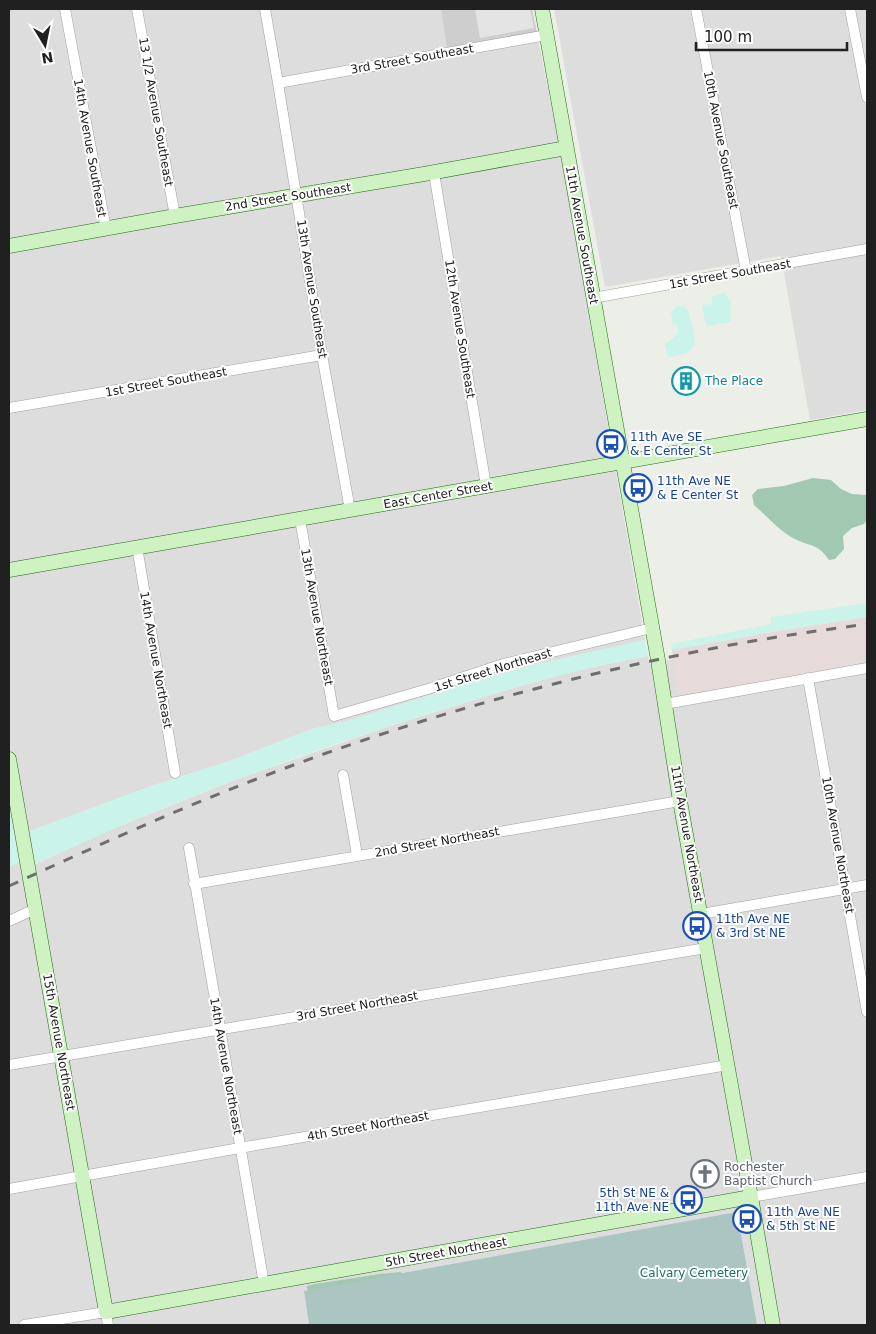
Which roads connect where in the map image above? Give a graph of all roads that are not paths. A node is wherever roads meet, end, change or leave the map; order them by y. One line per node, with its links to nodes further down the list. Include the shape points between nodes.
1 (65, 9): 14 (street, 14th Avenue Southeast)
2 (137, 9): 13 (street, 13 1/2 Avenue Southeast)
3 (265, 9): 8 (street, 13th Avenue Southeast)
4 (542, 9): 7 (street, 11th Avenue Southeast)
5 (696, 9): 17 (street, 10th Avenue Southeast)
6 (850, 9): 9 (street)
7 (547, 35): 8 (street, 3rd Street Southeast); 10 (street, 11th Avenue Southeast)
8 (278, 83): 12 (street, 13th Avenue Southeast)
9 (867, 96)
10 (566, 148): 11 (street, 2nd Street Southeast); 18 (street, 11th Avenue Southeast)
11 (434, 173): 12 (street, 2nd Street Southeast); 23 (street, 12th Avenue Southeast)
12 (296, 196): 13 (street, 2nd Street Southeast); 19 (street, 13th Avenue Southeast)
13 (174, 216): 14 (street, 2nd Street Southeast)
14 (106, 229): 15 (street, 2nd Street Southeast)
15 (9, 246)
16 (867, 250): 17 (street, 1st Street Southeast)
17 (746, 272): 18 (street, 1st Street Southeast)
18 (594, 298): 22 (street, 11th Avenue Southeast)
19 (322, 355): 20 (street, 1st Street Southeast); 24 (street, 13th Avenue Southeast)
20 (9, 408)
21 (867, 419): 22 (street, East Center Street)
22 (623, 462): 23 (street, East Center Street); 28 (street, 11th Avenue Northeast)
23 (486, 486): 24 (street, East Center Street)
24 (350, 510): 25 (street, East Center Street)
25 (300, 519): 26 (street, East Center Street); 32 (street, 13th Avenue Northeast)
26 (136, 547): 27 (street, East Center Street); 34 (street, 14th Avenue Northeast)
27 (9, 570)
28 (652, 628): 31 (street, 11th Avenue Northeast); 32 (street, 1st Street Northeast, via 503,664)
29 (867, 668): 30 (street)
30 (808, 678): 31 (street); 41 (street, 10th Avenue Northeast)
31 (665, 704): 36 (street, 11th Avenue Northeast)
32 (334, 716)
33 (9, 759): 42 (street, 15th Avenue Northeast)
34 (176, 773)
35 (343, 775): 38 (street)
36 (680, 801): 38 (street, 2nd Street Northeast); 43 (street, 11th Avenue Northeast)
37 (188, 848): 39 (street, 14th Avenue Northeast)
38 (357, 855): 39 (street, 2nd Street Northeast)
39 (194, 884): 47 (street, 14th Avenue Northeast)
40 (867, 885): 41 (street)
41 (845, 889): 43 (street); 46 (street, 10th Avenue Northeast)
42 (35, 909): 44 (street); 48 (street, 15th Avenue Northeast)
43 (701, 914): 45 (street, 11th Avenue Northeast)
44 (9, 921)
45 (706, 948): 47 (street, 3rd Street Northeast); 50 (street, 11th Avenue Northeast)
46 (867, 1012)
47 (220, 1029): 48 (street, 3rd Street Northeast); 51 (street, 14th Avenue Northeast)
48 (61, 1056): 49 (street, 3rd Street Northeast); 52 (street, 15th Avenue Northeast)
49 (9, 1065)
50 (728, 1065): 51 (street, 4th Street Northeast); 55 (street, 11th Avenue Northeast)
51 (241, 1148): 52 (street, 4th Street Northeast); 56 (street, 14th Avenue Northeast)
52 (83, 1177): 54 (street, 4th Street Northeast); 57 (street, 15th Avenue Northeast)
53 (867, 1177): 55 (street, 5th Street Northeast)
54 (9, 1190)
55 (751, 1197): 56 (street, 5th Street Northeast); 59 (street, 11th Avenue Northeast)
56 (264, 1284): 57 (street, 5th Street Northeast)
57 (107, 1319): 58 (street, 5th Street Northeast)
58 (24, 1325)
59 (773, 1325)

